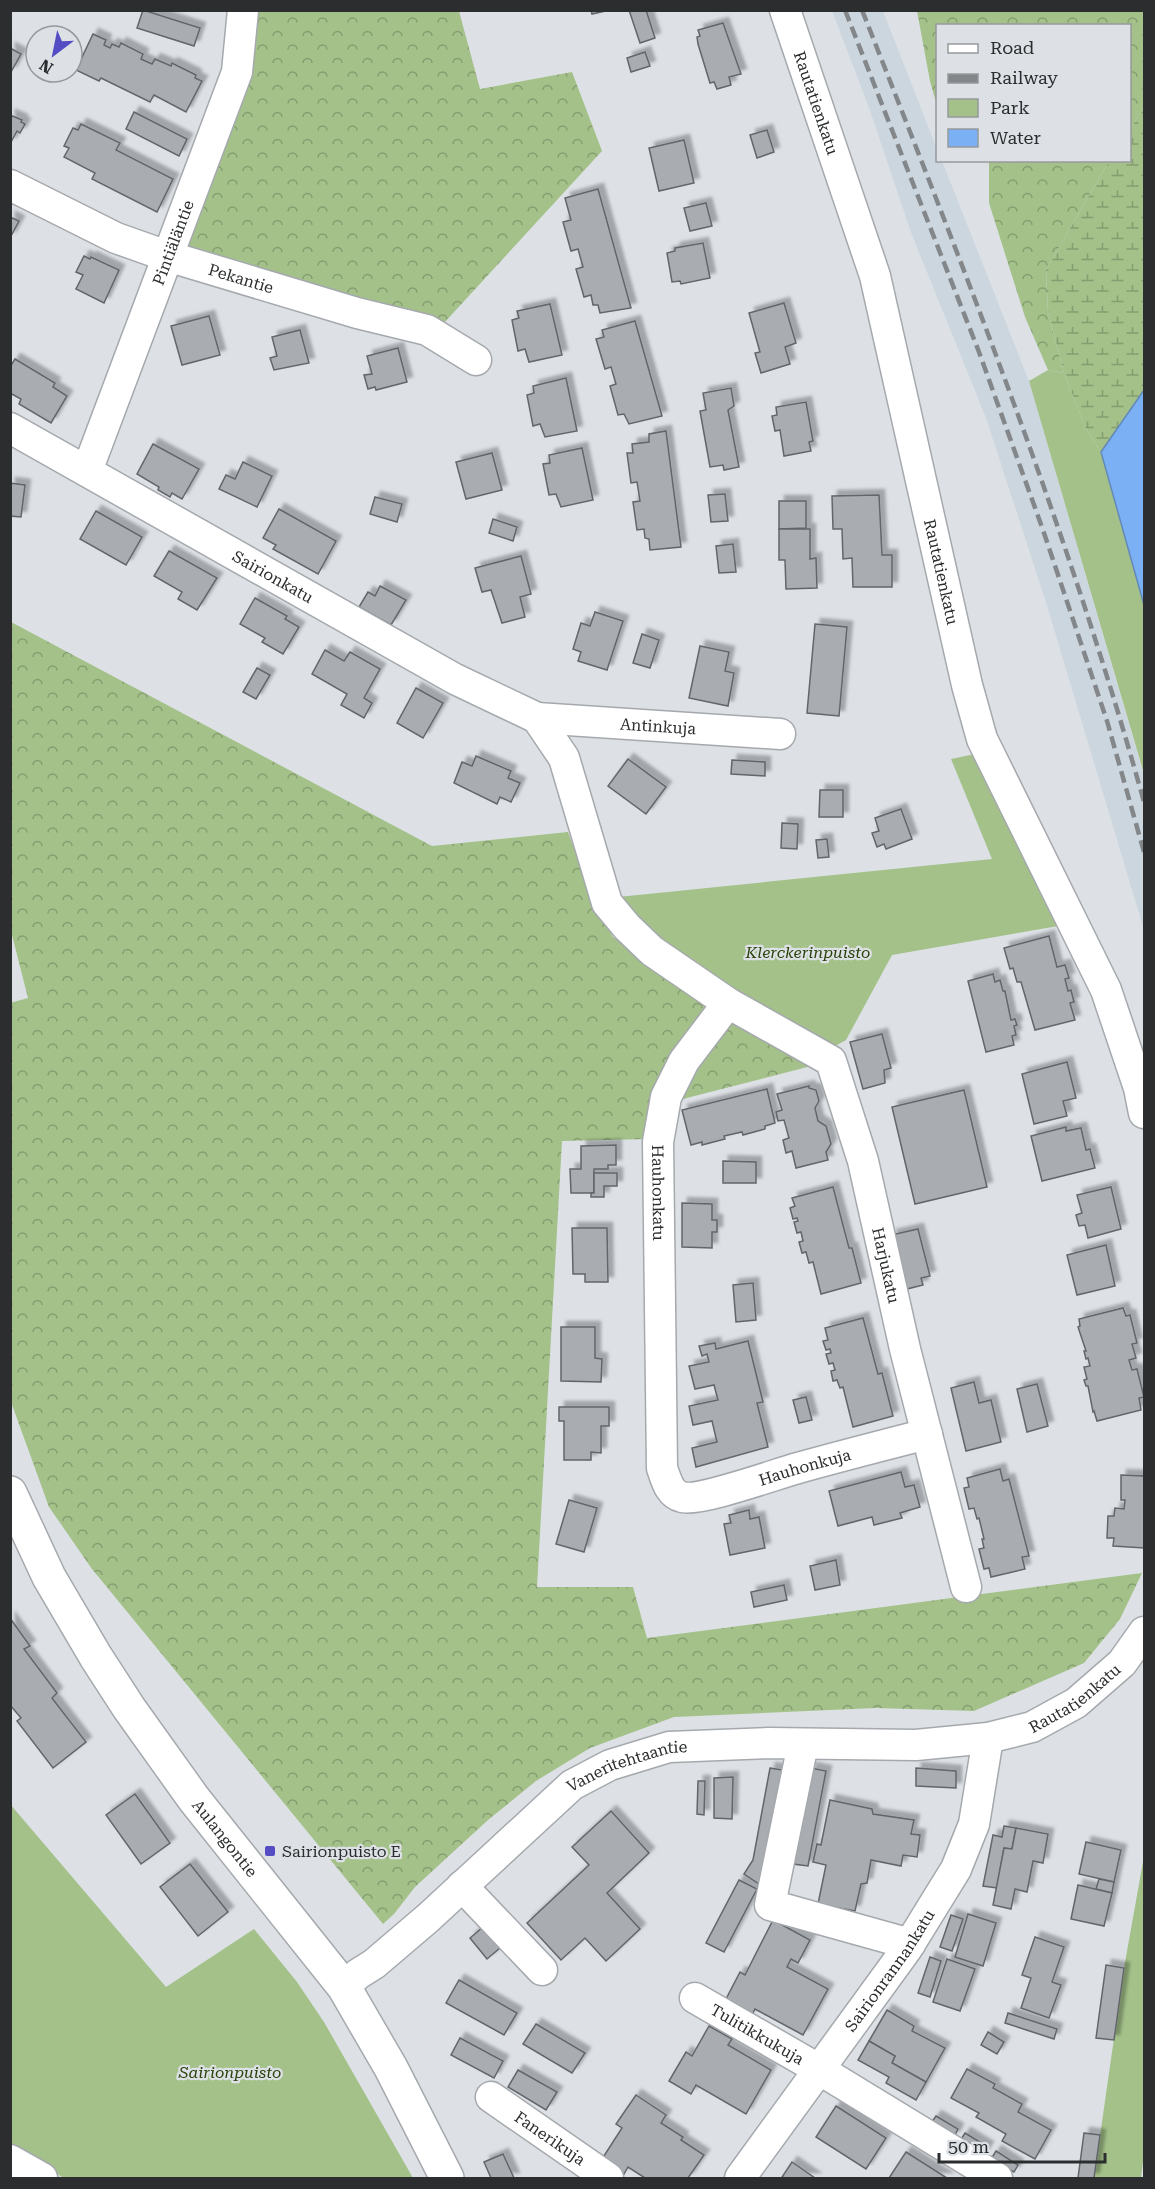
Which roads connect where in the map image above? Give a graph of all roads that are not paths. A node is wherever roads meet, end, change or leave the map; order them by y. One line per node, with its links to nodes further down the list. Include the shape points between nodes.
1 (243, 10): 4 (street, Pintiäläntie, via 237,72)
2 (785, 10): 11 (street, Rautatienkatu, via 875,276 982,739 1106,990)
3 (10, 185): 4 (street, Pekantie, via 116,238)
4 (167, 256): 5 (street, Pekantie, via 426,330); 7 (street, Pintiäläntie)
5 (476, 360)
6 (10, 428): 7 (street, Sairionkatu)
7 (87, 471): 8 (street, Sairionkatu, via 455,679)
8 (537, 718): 9 (street, Antinkuja); 10 (street, via 564,758 607,903 652,951)
9 (780, 734)
10 (728, 1003): 12 (street, Harjukatu, via 831,1060 863,1161); 14 (street, Hauhonkatu, via 684,1061 666,1097 658,1143 662,1468 674,1493)
11 (1144, 1113)
12 (927, 1434): 14 (street, Hauhonkuja, via 705,1496); 15 (street, Harjukatu)
13 (10, 1493): 22 (main road, Aulangontie, via 48,1577 129,1708 194,1799)
14 (683, 1498)
15 (966, 1587)
16 (1144, 1632): 17 (street, Rautatienkatu, via 1122,1663 1076,1703 1032,1727)
17 (988, 1738): 18 (street, Vaneritehtaantie, via 916,1745); 20 (street, Sairionrannankatu, via 974,1824 956,1869)
18 (803, 1744): 19 (street, Vaneritehtaantie, via 669,1747 610,1765 572,1785); 20 (street, via 770,1905)
19 (462, 1886): 21 (street); 22 (street, Vaneritehtaantie)
20 (910, 1944): 24 (street, Sairionrannankatu)
21 (542, 1970)
22 (344, 1987): 28 (main road, Aulangontie)
23 (695, 1998): 24 (street, Tulitikkukuja)
24 (820, 2070): 30 (street, Sairionrannankatu); 31 (street, Tulitikkukuja)
25 (491, 2097): 29 (street, Fanerikuja)
26 (10, 2160): 27 (street)
27 (42, 2178)
28 (447, 2178)
29 (608, 2178)
30 (740, 2178)
31 (997, 2178)

